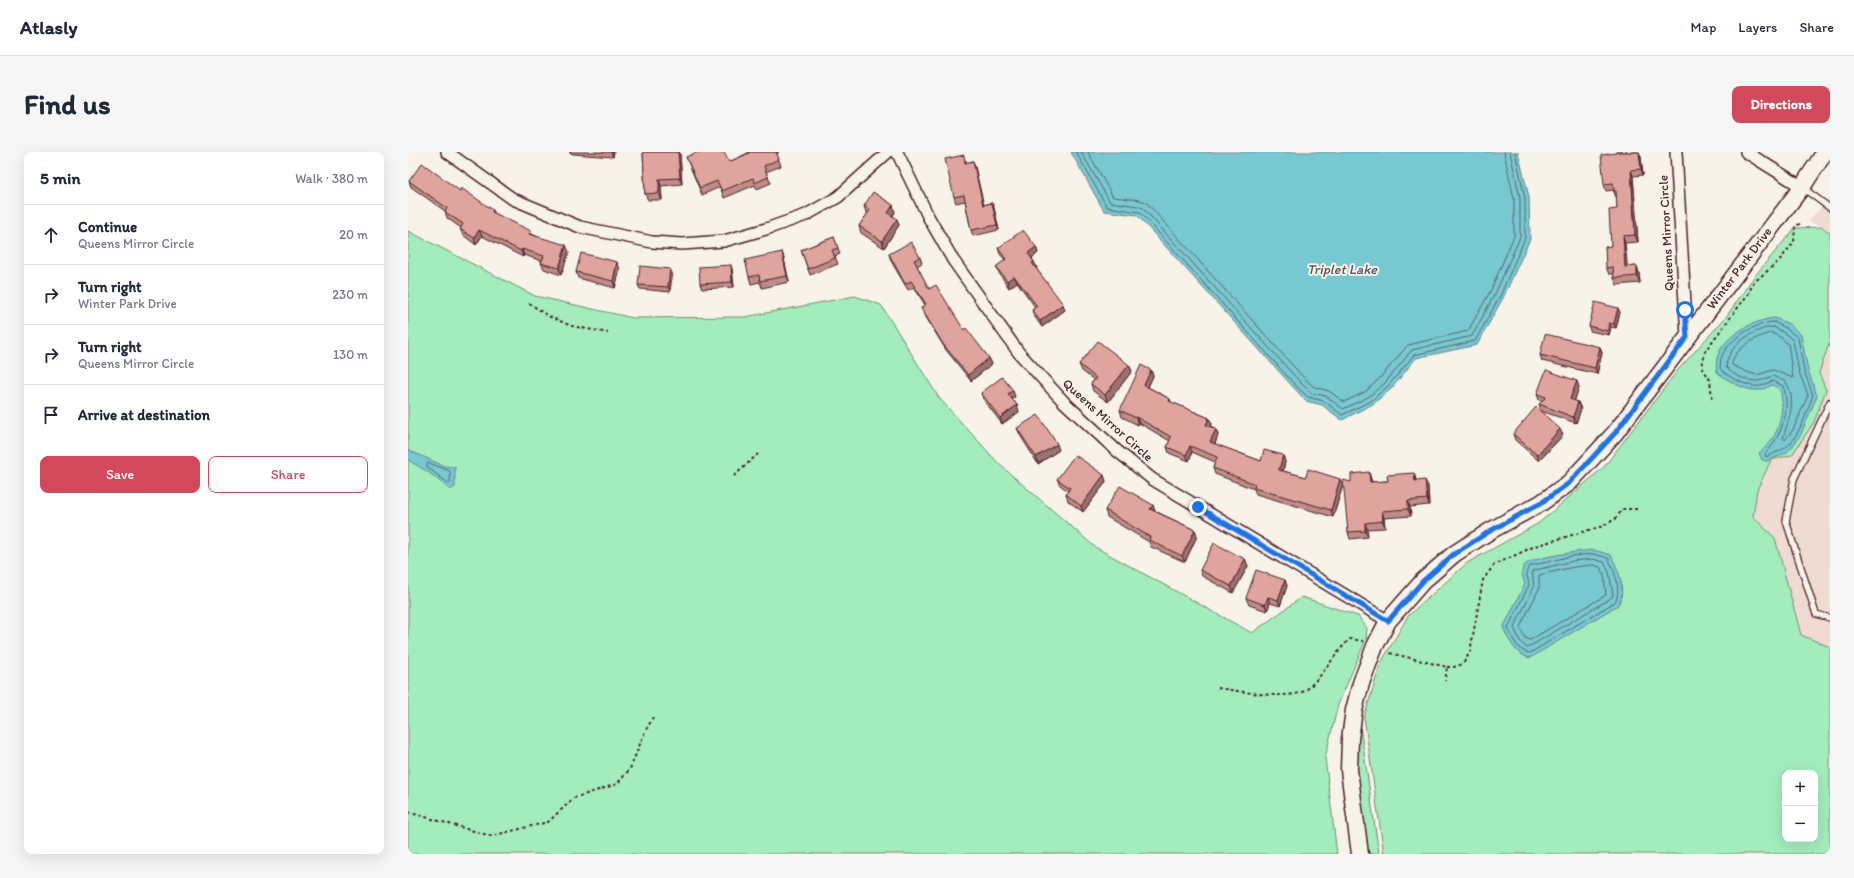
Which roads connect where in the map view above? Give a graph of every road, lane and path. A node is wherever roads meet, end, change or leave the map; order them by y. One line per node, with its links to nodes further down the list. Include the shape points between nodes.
1 (447, 152): 2 (street, via 513,199 580,227 652,242 682,244 724,241 806,215 838,197)
2 (888, 152)
3 (897, 152): 19 (street, Queens Mirror Circle, via 953,260 1019,352 1064,402 1152,479)
4 (1676, 152): 12 (street, Queens Mirror Circle)
5 (1746, 152): 7 (street)
6 (1825, 152): 7 (street, Winter Park Drive)
7 (1802, 187): 8 (lane); 12 (street, Winter Park Drive)
8 (1830, 208)
9 (1802, 223): 13 (path, via 1795,226 1794,242 1780,261 1753,283 1749,293 1705,351 1702,367 1710,380)
10 (529, 303): 11 (path, via 548,316 572,326)
11 (608, 333)
12 (1687, 337): 19 (street, Winter Park Drive, via 1615,433 1569,483 1541,503 1454,554 1423,581)
13 (1712, 398)
14 (1830, 402): 18 (lane, via 1794,479 1786,520 1816,614)
15 (758, 454): 16 (path)
16 (734, 476)
17 (1640, 509): 22 (path, via 1623,509 1615,519 1603,526 1535,546 1494,565 1483,580 1470,652 1464,664)
18 (1830, 618)
19 (1388, 621): 27 (street, Winter Park Drive, via 1361,682 1350,739 1349,770)
20 (1363, 641): 24 (path, via 1350,639 1305,690 1292,694 1252,694)
21 (1390, 653): 22 (path)
22 (1447, 666): 23 (path)
23 (1445, 681)
24 (1218, 688)
25 (653, 717): 26 (path, via 630,769 617,784 574,798 548,822 491,836)
26 (408, 812)
27 (1360, 854)

